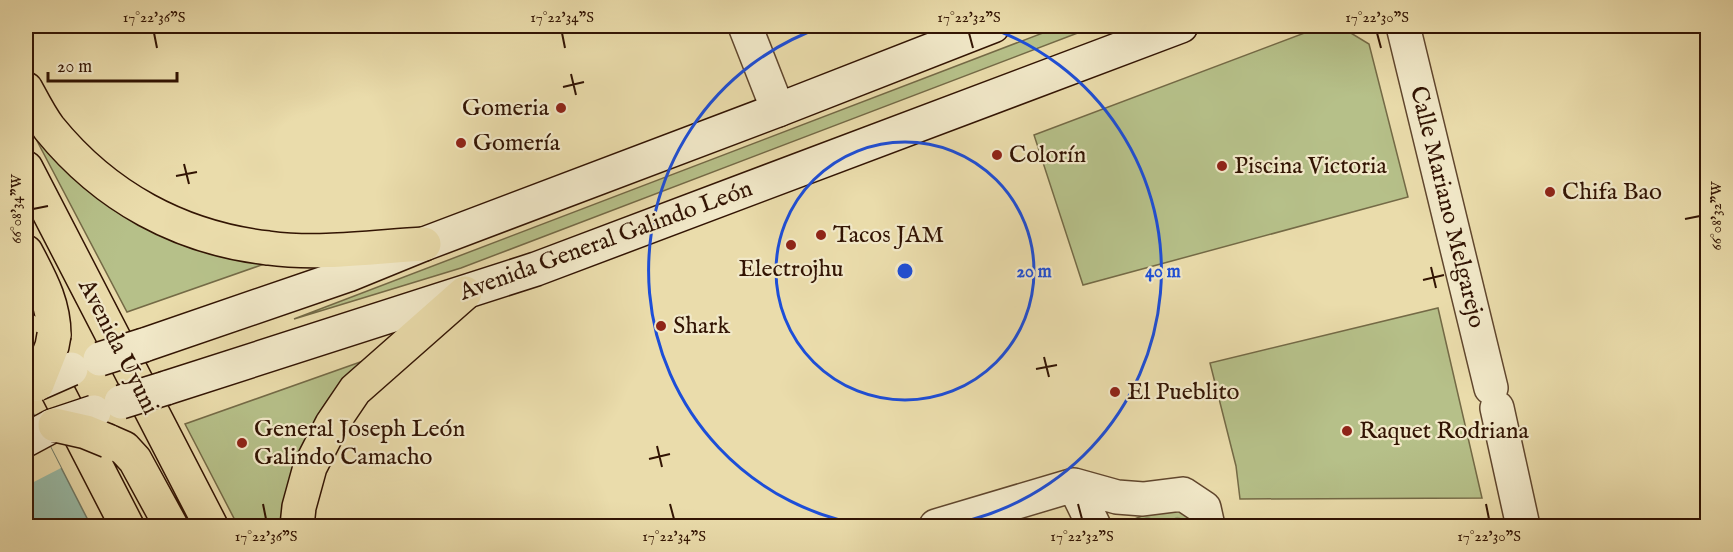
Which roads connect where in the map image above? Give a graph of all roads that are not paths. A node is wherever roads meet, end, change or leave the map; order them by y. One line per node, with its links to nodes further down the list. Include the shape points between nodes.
1 (745, 26): 6 (main road)
2 (993, 26): 6 (main road)
3 (1181, 26): 10 (main road, Avenida General Galindo León)
4 (1404, 26): 23 (main road, Calle Mariano Melgarejo)
5 (26, 89): 8 (main road, via 47,126 79,163 123,197 186,228 269,249)
6 (778, 110): 8 (main road)
7 (26, 168): 18 (main road, Avenida Uyuni)
8 (424, 244): 12 (main road, bridge, via 348,275)
9 (26, 252): 11 (main road, via 43,284 54,319)
10 (465, 293): 13 (main road, Avenida General Galindo León, bridge, via 166,388); 19 (main road, via 355,390 310,466)
11 (40, 332): 12 (main road, bridge, via 52,346); 16 (main road)
12 (31, 386)
13 (108, 418): 14 (main road, bridge, via 87,432); 17 (main road)
14 (44, 431)
15 (1074, 485): 20 (main road); 21 (main road); 22 (main road, via 1117,497 1183,494 1204,508)
16 (126, 526)
17 (171, 526)
18 (211, 526)
19 (297, 526)
20 (936, 526)
21 (1094, 526)
22 (1208, 526)
23 (1523, 526)

